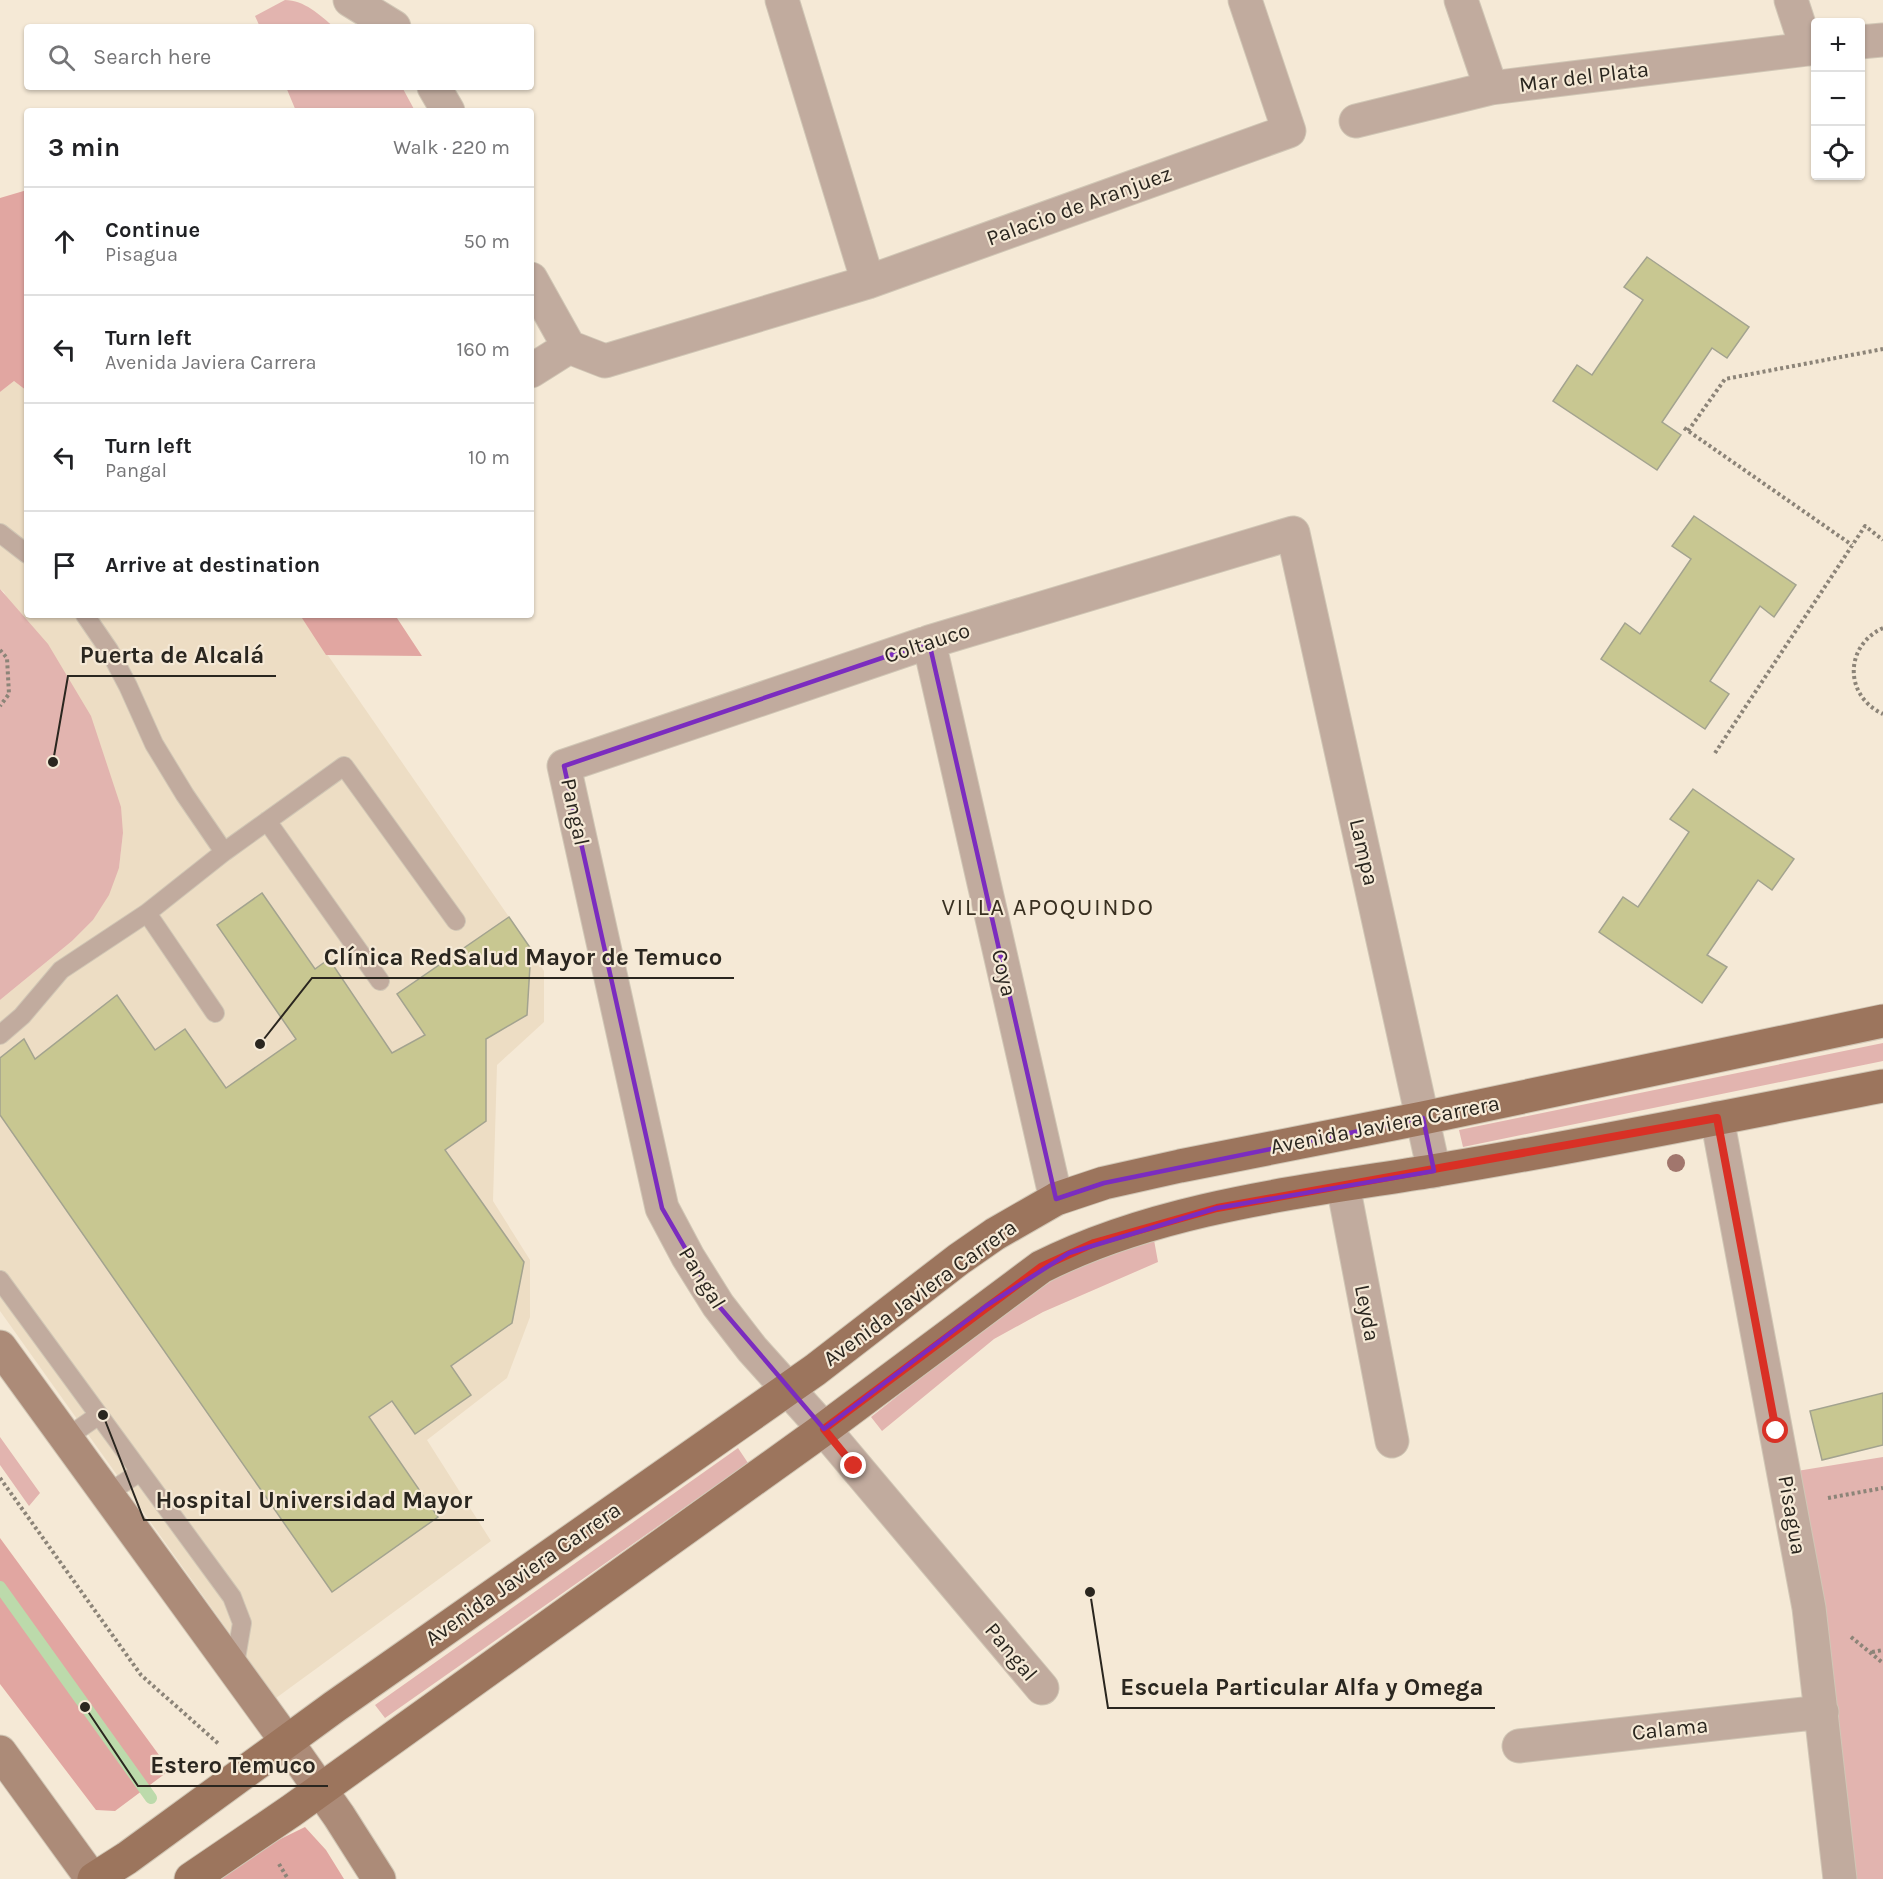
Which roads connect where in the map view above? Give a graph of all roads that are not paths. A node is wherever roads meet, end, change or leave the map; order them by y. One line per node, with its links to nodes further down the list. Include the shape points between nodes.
1 (350, 0): 6 (street)
2 (782, 0): 14 (street)
3 (1245, 0): 14 (street, Palacio de Aranjuez, via 1290,131)
4 (1461, 0): 10 (street)
5 (1791, 0): 9 (street)
6 (389, 24)
7 (1883, 39): 8 (street)
8 (1865, 41)
9 (1811, 49): 10 (street, Mar del Plata)
10 (1491, 88): 13 (street, Mar del Plata)
11 (436, 90): 12 (street)
12 (446, 108)
13 (1356, 121)
14 (868, 282): 16 (street, Palacio de Aranjuez, via 604,361)
15 (534, 284): 16 (street)
16 (569, 347): 17 (street)
17 (534, 369)
18 (0, 533): 20 (lane)
19 (1293, 533): 22 (street, Coltauco); 33 (street, Lampa)
20 (24, 552)
21 (87, 618): 25 (lane, via 109,650 154,744)
22 (929, 642): 23 (street, Coltauco); 37 (street, Coya)
23 (564, 766): 40 (street, Pangal, via 662,1208 718,1305)
24 (267, 821): 25 (lane); 27 (lane, via 344,766); 28 (lane)
25 (224, 852): 26 (lane)
26 (147, 913): 29 (lane); 31 (lane, via 61,970 22,1016)
27 (456, 921)
28 (380, 981)
29 (215, 1013)
30 (1883, 1021): 33 (main road, Avenida Javiera Carrera)
31 (0, 1035)
32 (1883, 1086): 34 (main road)
33 (1423, 1118): 35 (street, Lampa); 37 (main road, Avenida Javiera Carrera, via 1126,1178)
34 (1717, 1118): 35 (main road); 49 (street, Pisagua, via 1809,1608)
35 (1434, 1171): 36 (main road)
36 (1343, 1185): 42 (main road, via 1217,1208 1069,1252 1041,1267); 44 (street, Leyda)
37 (1056, 1199): 40 (main road, Avenida Javiera Carrera, via 959,1259)
38 (0, 1280): 41 (lane)
39 (0, 1347): 43 (street)
40 (789, 1389): 42 (street, Pangal); 50 (main road, Avenida Javiera Carrera)
41 (99, 1415): 43 (lane); 45 (lane)
42 (824, 1429): 48 (street, Pangal); 53 (main road)
43 (66, 1438): 46 (street)
44 (1392, 1441)
45 (140, 1472): 46 (lane); 47 (lane, via 232,1597 242,1623)
46 (106, 1494): 47 (street)
47 (234, 1670): 50 (street)
48 (1042, 1688)
49 (1822, 1712): 51 (street, Calama); 57 (street, Pisagua)
50 (287, 1742): 53 (street); 54 (main road, Avenida Javiera Carrera)
51 (1519, 1746)
52 (0, 1752): 54 (street)
53 (320, 1790): 55 (main road); 56 (street)
54 (93, 1879)
55 (191, 1879)
56 (379, 1879)
57 (1840, 1879)

